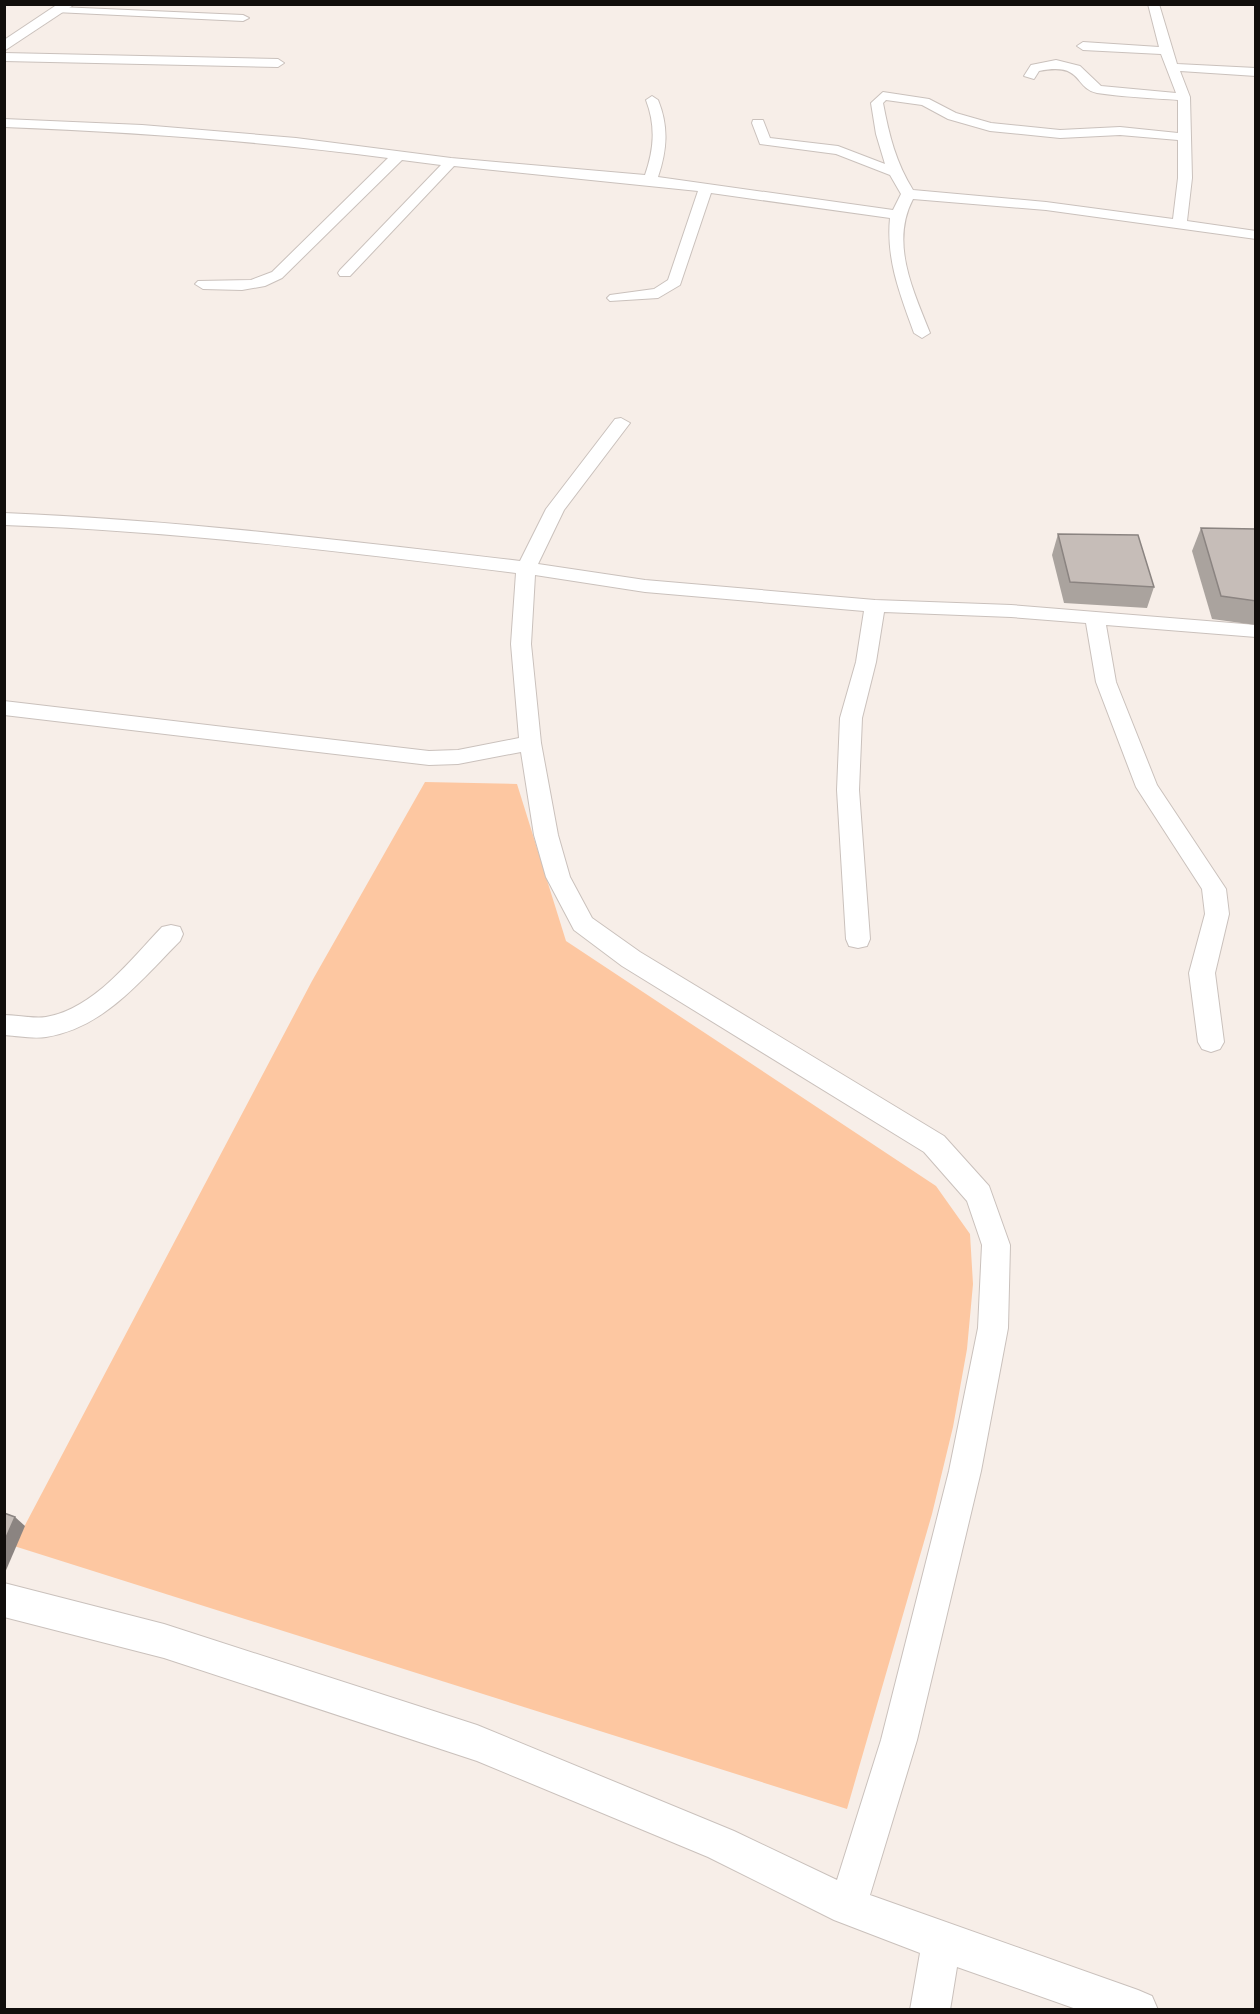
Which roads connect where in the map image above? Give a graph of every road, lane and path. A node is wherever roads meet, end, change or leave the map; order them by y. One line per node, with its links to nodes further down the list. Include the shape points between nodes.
1 (1153, 4): 6 (street)
2 (64, 7): 3 (street); 5 (street)
3 (243, 18)
4 (1083, 46): 6 (street)
5 (4, 47)
6 (1166, 51): 9 (street)
7 (4, 57): 8 (street)
8 (278, 63)
9 (1173, 67): 10 (street); 12 (street)
10 (1256, 72)
11 (1030, 76): 12 (street, via 1035,68 1056,64 1083,72 1097,89)
12 (1184, 97): 16 (street)
13 (652, 100): 20 (street, via 662,124)
14 (4, 123): 17 (street, via 217,134)
15 (758, 123): 19 (street, via 765,141 838,150)
16 (1184, 137): 19 (street, via 1120,131 1060,134 990,127 952,116 925,102 883,96 878,99 882,134); 24 (street, via 1185,178)
17 (398, 156): 18 (street); 27 (street, via 277,275 246,287)
18 (451, 162): 20 (street); 26 (street)
19 (895, 172): 22 (street)
20 (650, 180): 21 (street)
21 (706, 187): 23 (street); 28 (street, via 675,282 658,293)
22 (908, 194): 23 (street); 24 (street, via 1046,206)
23 (897, 215): 29 (street, via 897,267)
24 (1179, 225): 25 (street)
25 (1256, 235)
26 (345, 273)
27 (204, 284)
28 (615, 298)
29 (922, 333)
30 (621, 423): 32 (street, via 555,509)
31 (4, 519): 32 (street, via 82,522 342,546)
32 (526, 568): 33 (street, via 645,586); 37 (street, via 521,644)
33 (875, 606): 34 (street); 39 (street, via 851,718 848,790)
34 (1095, 617): 35 (street); 41 (street, via 1106,682 1147,787 1214,889 1217,914 1202,973)
35 (1256, 631)
36 (4, 708): 37 (street, via 429,758 458,757)
37 (530, 743): 43 (street, via 546,835 558,877 584,924 631,959 934,1144 979,1195 996,1245 993,1328 965,1471 899,1740)
38 (171, 934): 40 (street, via 100,1003 78,1016 46,1027)
39 (858, 939)
40 (4, 1025)
41 (1211, 1042)
42 (4, 1600): 43 (street, via 164,1641 477,1743 721,1844)
43 (849, 1906): 44 (street)
44 (942, 1942): 45 (street); 46 (street)
45 (930, 2010)
46 (1138, 2010)

